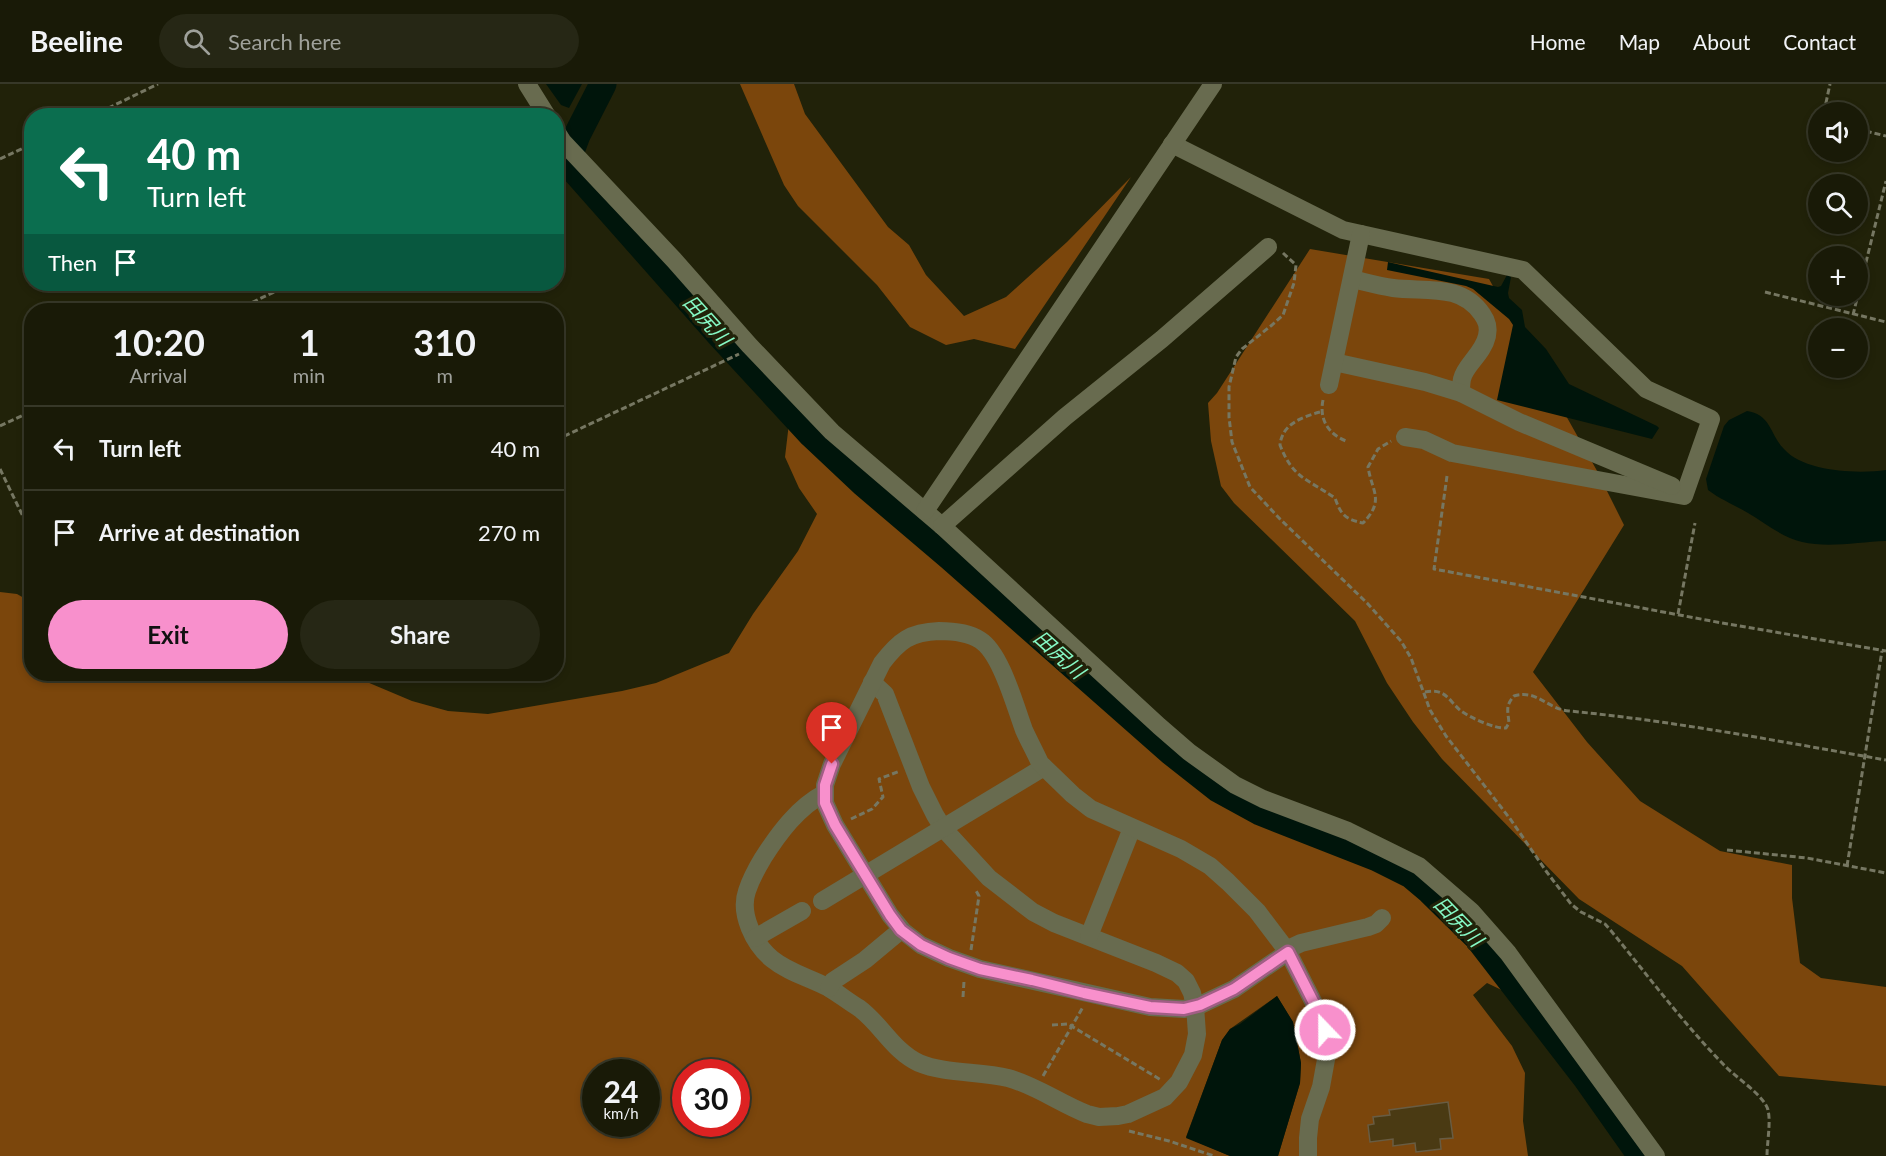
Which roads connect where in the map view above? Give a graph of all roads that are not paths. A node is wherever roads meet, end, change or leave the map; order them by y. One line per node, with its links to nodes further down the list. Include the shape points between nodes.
1 (527, 84): 3 (street)
2 (1213, 84): 5 (street)
3 (542, 108)
4 (564, 143): 14 (street, via 832,432)
5 (1172, 144): 6 (street, via 1342,230); 14 (street)
6 (1361, 234): 8 (street); 13 (street, via 1523,270 1646,388 1711,419)
7 (1268, 247): 15 (street)
8 (1352, 279): 9 (street); 11 (street, via 1393,288 1448,291 1472,301 1485,318 1487,336 1464,373)
9 (1334, 362): 10 (street); 11 (street)
10 (1329, 385)
11 (1461, 393): 13 (street)
12 (1405, 436): 13 (street, via 1452,453 1684,496)
13 (1686, 492)
14 (924, 511): 15 (street)
15 (942, 526): 32 (street, via 1112,684 1210,768 1263,799 1348,831 1419,866 1471,911 1508,952)
16 (872, 682): 17 (street, via 893,648 906,638 924,631 945,631 980,640 993,653); 18 (street, via 832,764); 19 (street, via 885,694 921,787)
17 (1044, 767): 19 (street); 20 (street, via 1091,809)
18 (825, 794): 21 (street, via 835,825); 27 (street, via 801,808 759,865 746,892 745,908 748,927)
19 (944, 828): 21 (street); 26 (street, via 988,878 1012,897 1043,917)
20 (1131, 828): 26 (street); 28 (street, via 1210,867 1257,911)
21 (866, 875): 22 (street); 25 (street)
22 (822, 901)
23 (802, 911): 27 (street)
24 (1382, 918): 28 (street, via 1368,927)
25 (901, 930): 29 (street); 30 (street, via 921,945 969,965 1150,1007)
26 (1089, 936): 30 (street, via 1177,973 1186,981)
27 (755, 938): 29 (street, via 772,959)
28 (1287, 951): 30 (street, via 1234,989); 31 (street, via 1321,1017 1329,1043 1310,1119)
29 (829, 988): 30 (street, via 861,1010 897,1048 919,1062 933,1068 1009,1078 1099,1117 1128,1114 1165,1097 1174,1088 1195,1047)
30 (1195, 1006)
31 (1308, 1156)
32 (1656, 1156)

